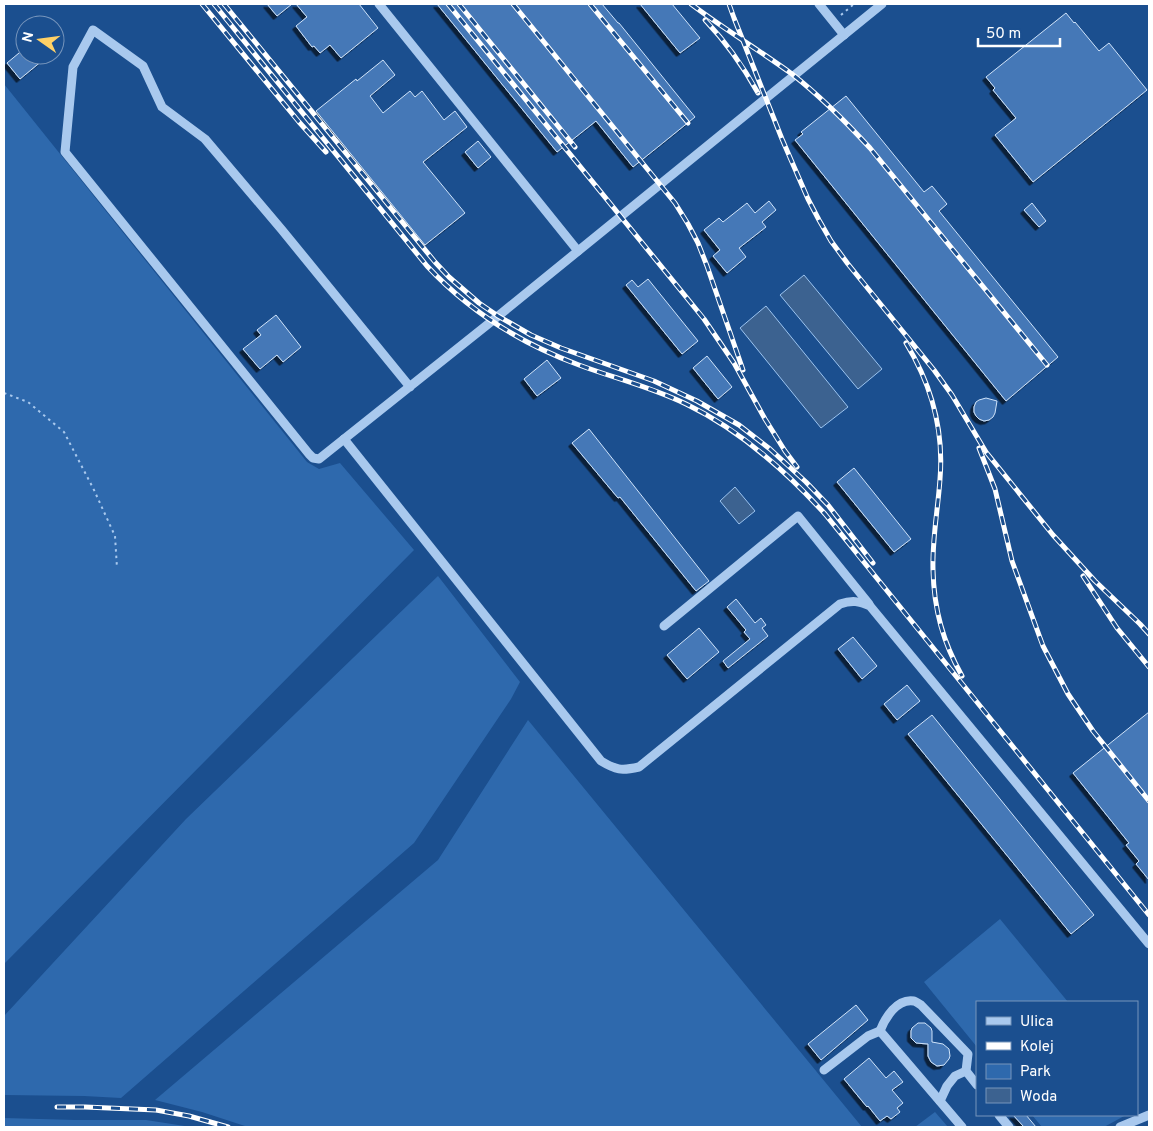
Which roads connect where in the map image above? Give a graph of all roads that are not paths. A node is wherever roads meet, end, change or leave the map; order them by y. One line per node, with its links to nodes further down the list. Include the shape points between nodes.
1 (379, 4): 5 (lane)
2 (819, 4): 4 (lane)
3 (882, 4): 4 (lane)
4 (844, 35): 5 (lane)
5 (578, 252): 6 (lane)
6 (410, 386): 7 (lane); 7 (lane, via 205,139 162,107 143,66 93,30 73,67 65,152 309,454 319,459)
7 (344, 439): 8 (lane, via 601,761 613,768 626,770 638,767 840,604 861,601)
8 (870, 606): 9 (lane, via 798,516); 10 (lane)
9 (664, 626)
10 (1149, 944)
11 (880, 1031): 12 (lane, via 868,1036); 13 (lane, via 891,1011 904,1002 915,1001 968,1054); 15 (lane)
12 (824, 1070)
13 (966, 1071): 14 (lane); 15 (lane, via 955,1076)
14 (976, 1084)
15 (940, 1101): 18 (lane)
16 (1000, 1116): 19 (lane)
17 (1149, 1116): 20 (lane)
18 (962, 1127)
19 (1009, 1127)
20 (1120, 1127)

